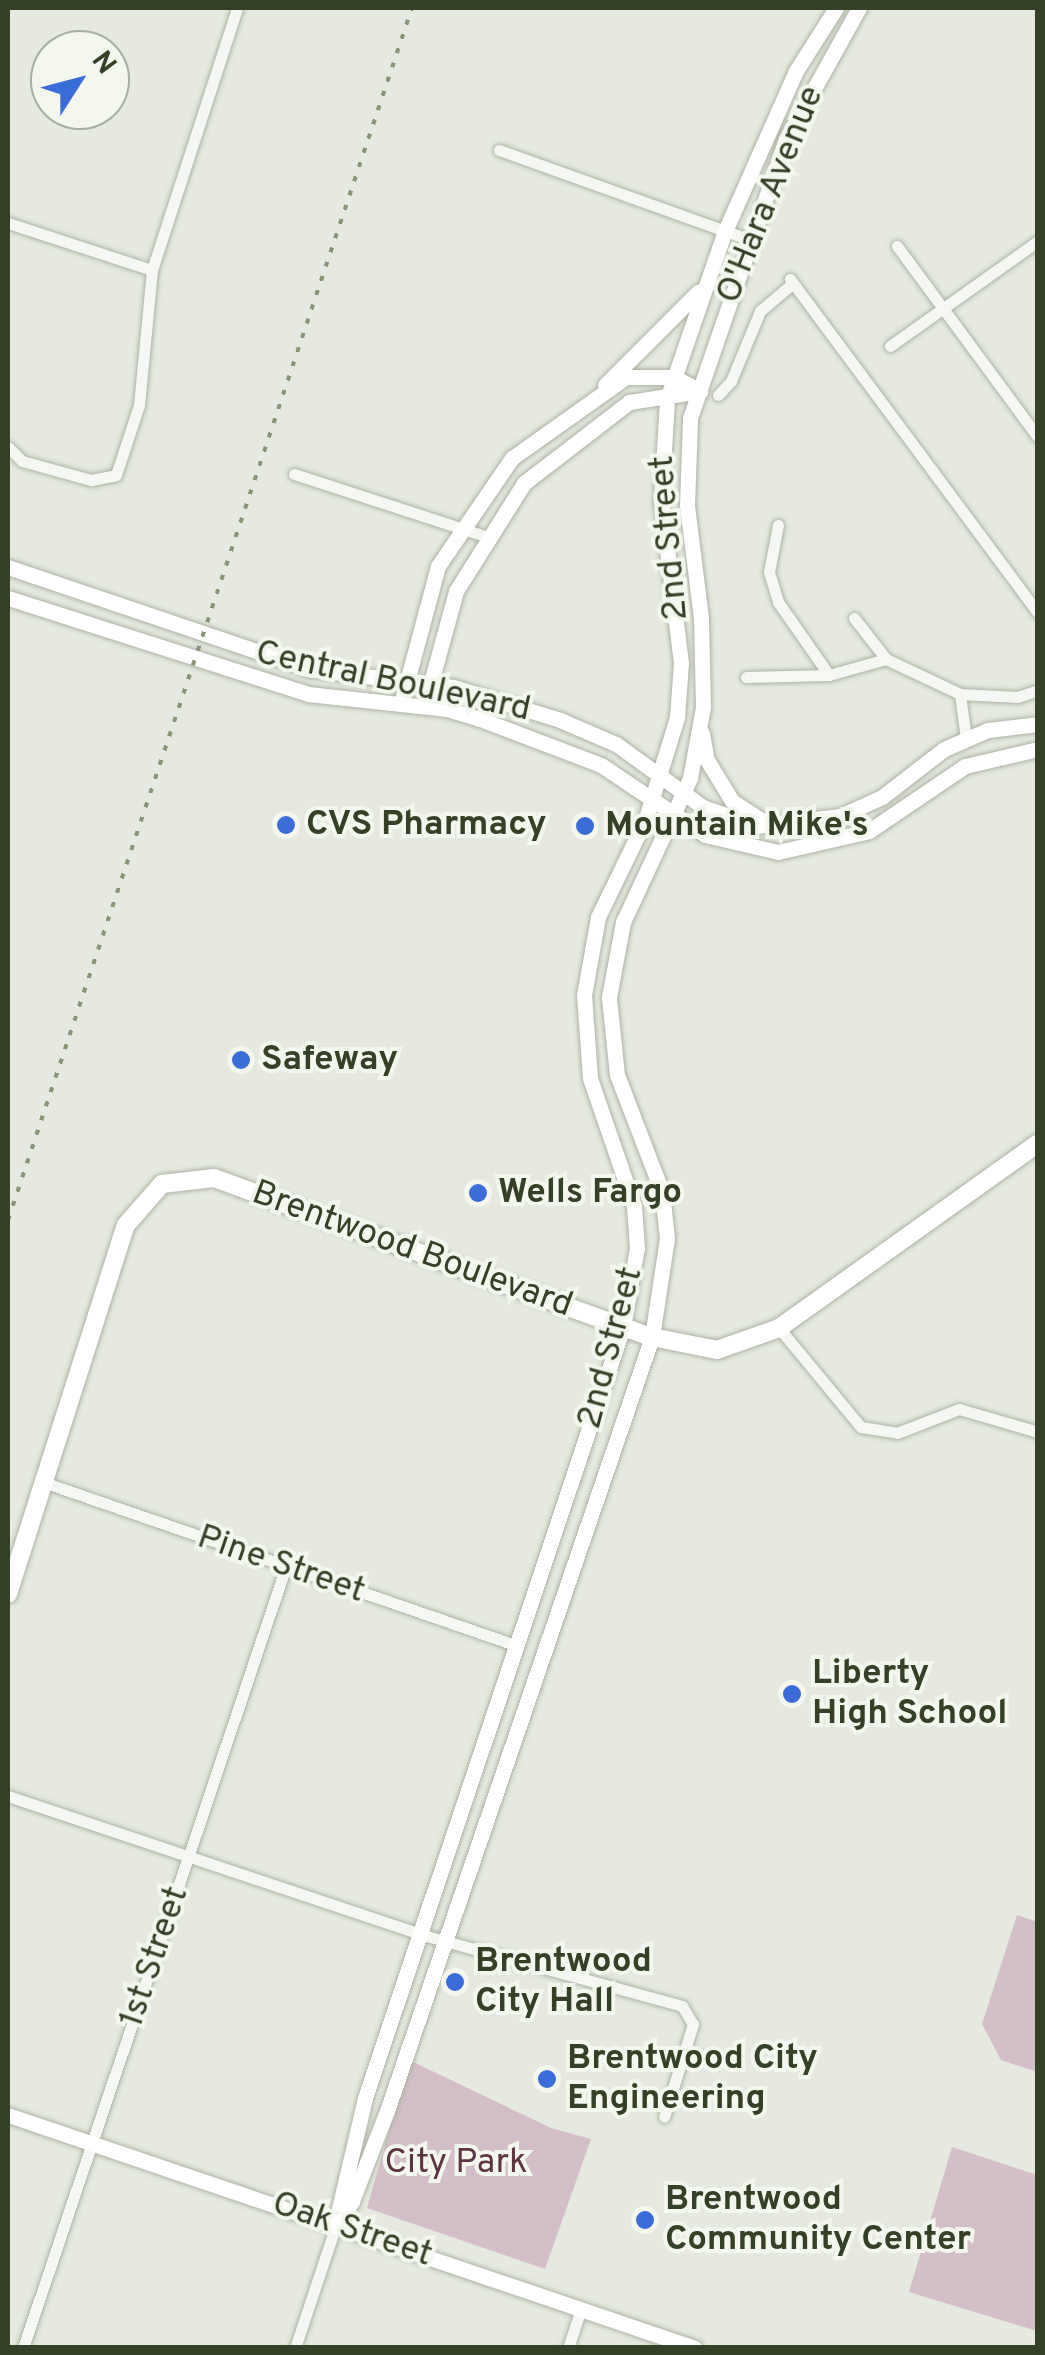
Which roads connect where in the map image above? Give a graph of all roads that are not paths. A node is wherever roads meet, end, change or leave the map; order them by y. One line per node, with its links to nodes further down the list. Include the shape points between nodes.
1 (237, 8): 10 (street)
2 (836, 8): 6 (street, O'Hara Avenue, via 796,71)
3 (859, 8): 7 (street, O'Hara Avenue, via 804,97)
4 (499, 150): 6 (street)
5 (8, 223): 10 (street)
6 (725, 231): 7 (street); 11 (street, O'Hara Avenue)
7 (747, 239): 16 (street, O'Hara Avenue)
8 (1038, 240): 12 (street)
9 (897, 246): 12 (street)
10 (152, 270): 20 (street, via 138,405 116,475 91,480 22,460)
11 (707, 281): 14 (street, O'Hara Avenue); 15 (street)
12 (942, 308): 13 (street); 19 (street)
13 (890, 346)
14 (674, 377): 15 (street, via 626,377); 16 (street); 18 (street, O'Hara Avenue)
15 (602, 388): 23 (street, via 512,458)
16 (700, 391): 18 (street); 38 (street, O'Hara Avenue, via 685,464 704,662)
17 (718, 395): 27 (street, via 731,381 760,310 791,281)
18 (667, 399): 24 (street, via 629,402 568,443 524,483); 42 (street, 2nd Street, via 661,501 681,663 677,717)
19 (1038, 437)
20 (8, 447)
21 (294, 474): 23 (street)
22 (778, 525): 30 (street, via 768,572 778,602)
23 (459, 528): 24 (street); 32 (street, via 438,566)
24 (486, 536): 33 (street, via 456,590)
25 (8, 568): 32 (street, Central Boulevard, via 276,660)
26 (8, 598): 36 (street, Central Boulevard, via 266,683)
27 (1038, 613)
28 (854, 618): 29 (street)
29 (886, 659): 30 (street); 35 (street)
30 (828, 675): 31 (street)
31 (746, 677)
32 (408, 681): 33 (street, Central Boulevard); 36 (street)
33 (431, 684): 37 (street); 42 (street, Central Boulevard, via 560,720 616,744)
34 (1038, 690): 35 (street, via 1017,697)
35 (960, 694): 40 (street)
36 (401, 704): 37 (street, Central Boulevard)
37 (423, 706): 44 (street, Central Boulevard, via 538,739 601,765)
38 (700, 724): 43 (street, 2nd Street); 46 (street, via 732,801)
39 (1038, 724): 40 (street, Central Boulevard)
40 (966, 739): 46 (street, Central Boulevard, via 840,816)
41 (1038, 749): 45 (street, Central Boulevard, via 965,766 884,824 820,848 751,848 704,835)
42 (661, 774): 43 (street, Central Boulevard); 44 (street, 2nd Street)
43 (684, 792): 45 (street, 2nd Street); 46 (street, Central Boulevard, via 731,819)
44 (652, 799): 45 (street, Central Boulevard); 48 (street, 2nd Street, via 609,885 584,995 590,1078 634,1206 636,1248)
45 (674, 816): 50 (street, 2nd Street, via 634,888 609,998 616,1076 662,1192 667,1238)
46 (770, 826)
47 (1038, 1143): 49 (main road, Brentwood Boulevard)
48 (623, 1327): 50 (main road, Brentwood Boulevard); 52 (main road, Brentwood Boulevard, via 214,1178 179,1178 150,1194 126,1224); 55 (street, 2nd Street)
49 (779, 1328): 50 (main road, Brentwood Boulevard, via 717,1350); 51 (street, via 861,1427 896,1433 959,1409)
50 (652, 1338): 57 (street, 2nd Street)
51 (1038, 1432)
52 (44, 1482): 53 (street, Pine Street); 54 (main road, Brentwood Boulevard)
53 (286, 1566): 55 (street, Pine Street); 59 (street, 1st Street)
54 (8, 1594)
55 (518, 1646): 56 (street, 2nd Street)
56 (492, 1726): 57 (street, via 492,1767); 60 (street, 2nd Street)
57 (502, 1776): 61 (street, 2nd Street)
58 (8, 1796): 59 (street)
59 (189, 1855): 60 (street); 64 (street, 1st Street)
60 (422, 1934): 61 (street); 65 (street, 2nd Street, via 365,2098)
61 (444, 1939): 63 (street, via 682,2006 693,2024); 65 (street, 2nd Street, via 388,2108)
62 (8, 2115): 64 (street, Oak Street)
63 (664, 2117)
64 (94, 2144): 65 (street, Oak Street); 67 (street, 1st Street)
65 (336, 2225): 66 (street, Oak Street); 68 (street, 2nd Street)
66 (581, 2308): 69 (street); 70 (street, Oak Street)
67 (23, 2348)
68 (296, 2348)
69 (568, 2348)
70 (695, 2348)

